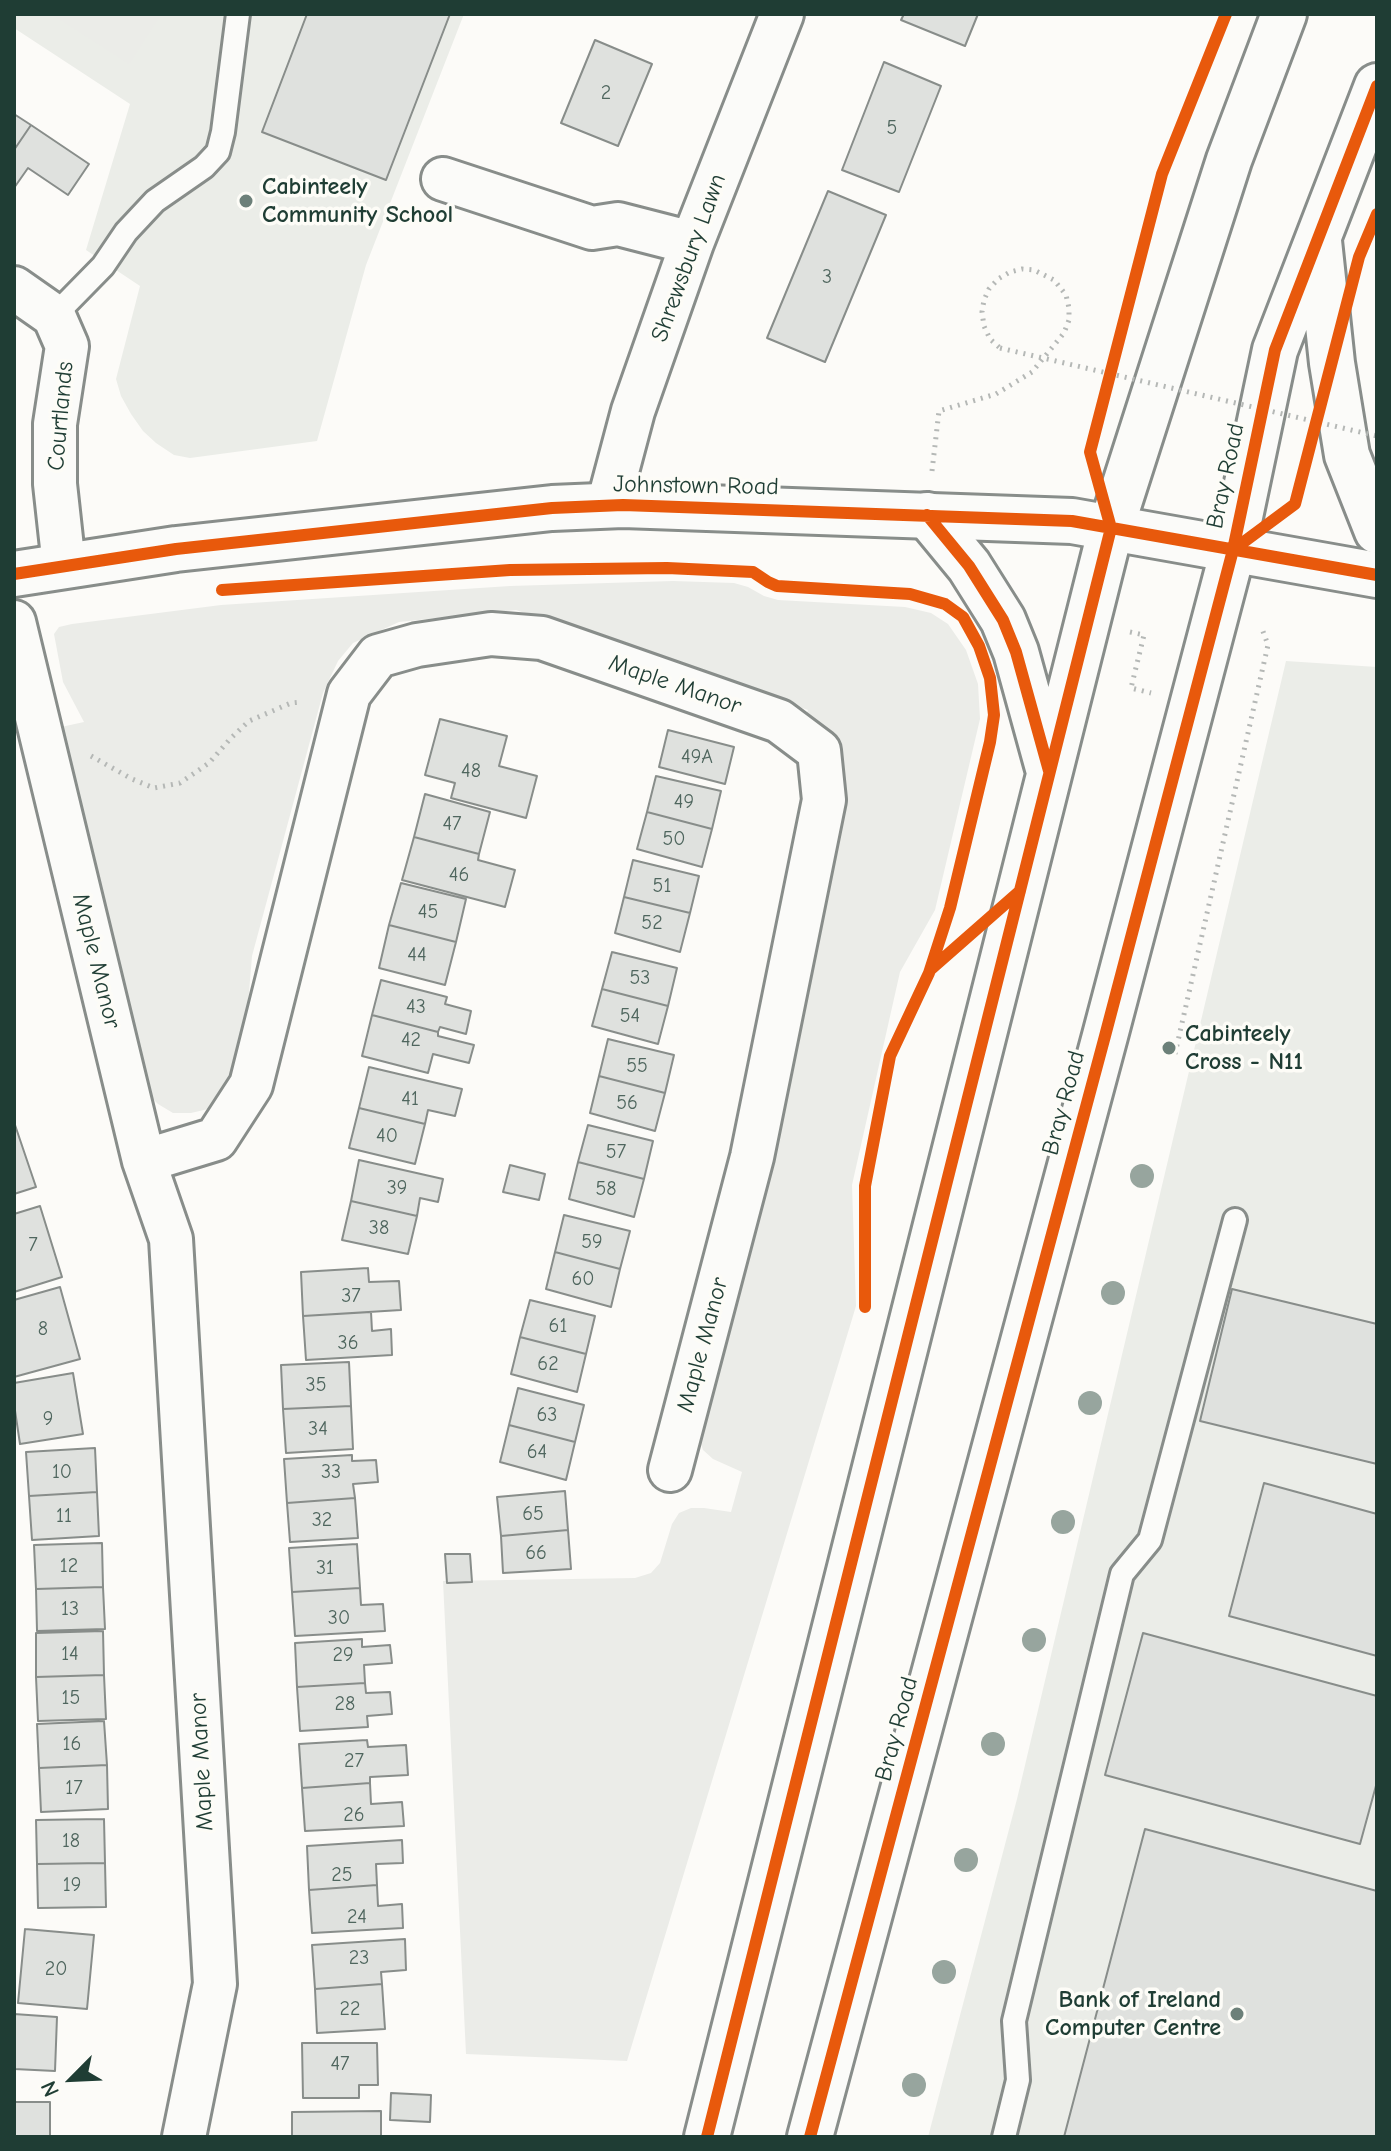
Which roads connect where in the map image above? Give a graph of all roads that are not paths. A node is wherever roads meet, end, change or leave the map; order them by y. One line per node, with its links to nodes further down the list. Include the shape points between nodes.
1 (238, 14): 9 (lane, via 218,152 155,201)
2 (782, 14): 7 (street, Shrewsbury Lawn)
3 (1284, 14): 12 (main road, via 1229,160)
4 (1377, 86): 6 (main road, Bray Road)
5 (443, 179): 7 (street, via 592,228 618,224)
6 (1319, 235): 13 (main road, via 1347,455); 14 (main road, Bray Road, via 1275,350)
7 (692, 243): 10 (street, Shrewsbury Lawn, via 633,411)
8 (14, 288): 9 (street)
9 (54, 316): 15 (street, Courtlands, via 67,346 55,424)
10 (608, 505): 11 (main road, Johnstown Road); 15 (main road, Johnstown Road, via 176,549)
11 (927, 515): 12 (main road, Johnstown Road, via 1072,521); 19 (main road, via 969,566 1003,620)
12 (1111, 528): 14 (main road, Johnstown Road); 19 (main road)
13 (1377, 531)
14 (1233, 550): 17 (main road, Johnstown Road); 25 (main road, Bray Road)
15 (64, 566): 16 (main road, Johnstown Road)
16 (14, 574)
17 (1377, 575)
18 (14, 622): 20 (street, Maple Manor)
19 (1050, 774): 24 (main road)
20 (144, 1161): 22 (street, Maple Manor, via 216,1139 251,1085 349,694 378,656 491,634 542,638 779,721 819,751 824,800 752,1157); 23 (street, Maple Manor, via 171,1239 215,1984)
21 (1235, 1220): 26 (lane, via 1150,1540 1122,1574 1014,2021 1018,2080)
22 (670, 1470)
23 (184, 2137)
24 (707, 2137)
25 (810, 2137)
26 (1004, 2137)

